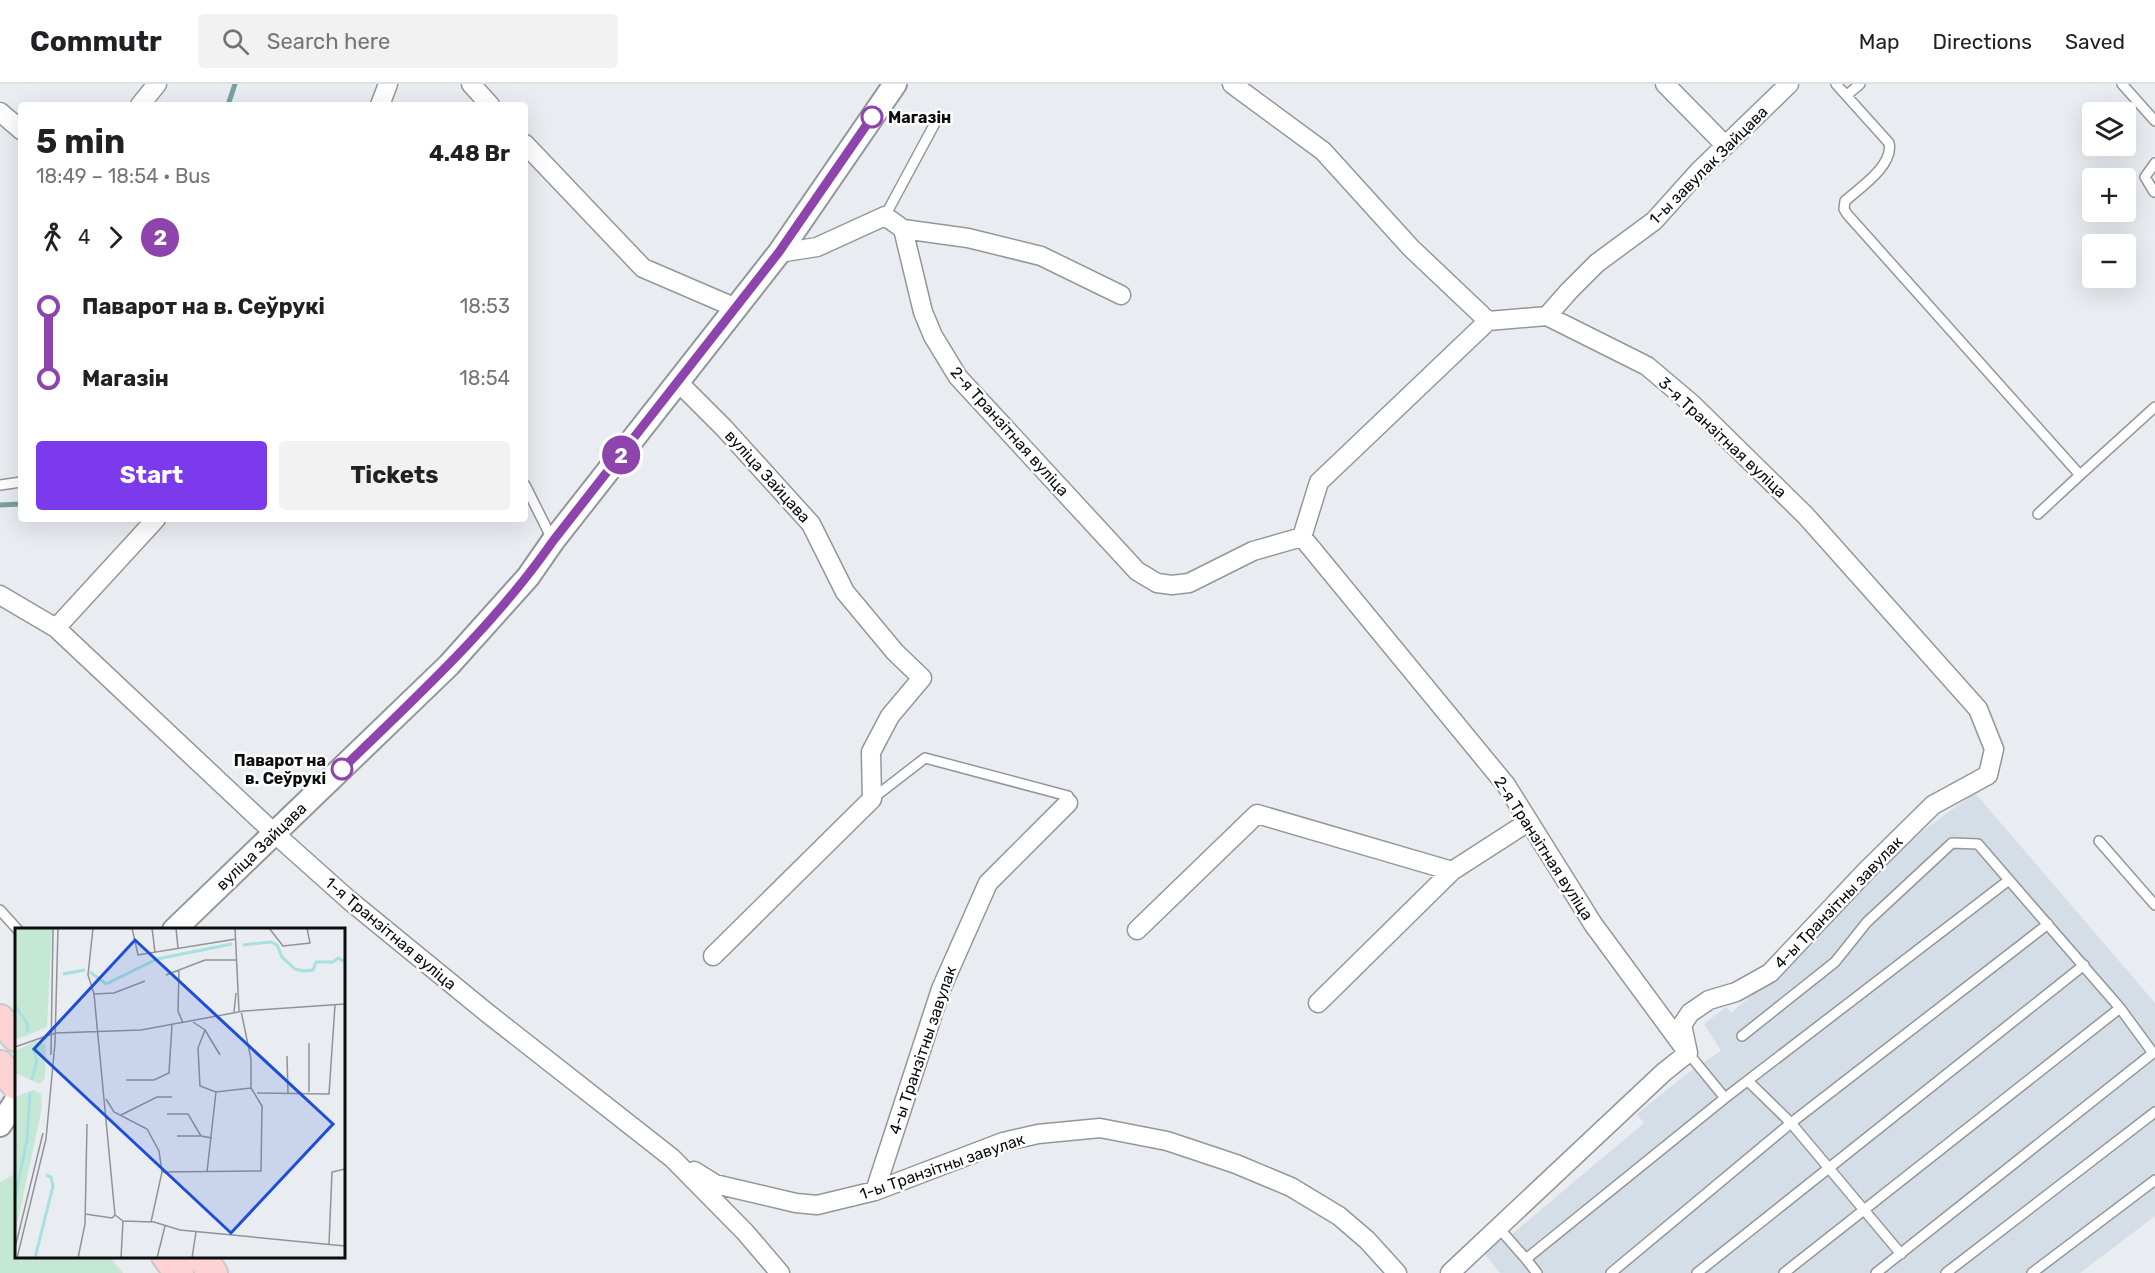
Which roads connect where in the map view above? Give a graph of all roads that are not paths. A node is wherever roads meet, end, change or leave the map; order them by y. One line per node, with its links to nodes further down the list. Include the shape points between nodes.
1 (157, 84): 12 (street)
2 (388, 84): 13 (street)
3 (471, 84): 14 (street)
4 (895, 84): 25 (street, вуліца Зайцава)
5 (1232, 84): 29 (street, via 1323,151 1411,248)
6 (1665, 84): 19 (street)
7 (1789, 84): 19 (street, 1-ы завулак Зайцава)
8 (1836, 84): 11 (lane)
9 (1860, 84): 11 (lane)
10 (2122, 84): 16 (lane)
11 (1847, 95): 32 (lane, via 1889,142 1890,149 1887,162 1845,201 1846,214)
12 (142, 102)
13 (381, 102)
14 (487, 102)
15 (0, 112): 18 (street)
16 (2155, 121)
17 (934, 125): 23 (lane)
18 (18, 127)
19 (1725, 145): 28 (street, 1-ы завулак Зайцава, via 1654,221 1597,263)
20 (528, 147): 27 (street, via 643,268)
21 (2155, 163): 22 (lane, via 2145,177)
22 (2154, 192)
23 (885, 216): 24 (street); 25 (street, via 817,247)
24 (903, 229): 26 (street, via 968,238 1041,256); 38 (street, 2-я Транзітная вуліца, via 923,312 958,377 1137,571 1157,583 1189,583 1253,551)
25 (779, 252): 27 (street, вуліца Зайцава)
26 (1121, 295)
27 (736, 308): 30 (street, вуліца Зайцава)
28 (1547, 316): 29 (street); 42 (street, 3-я Транзітная вуліца, via 1647,366 1692,404 1806,516)
29 (1488, 321): 38 (street, via 1318,482)
30 (678, 382): 39 (street, вуліца Зайцава); 43 (street, вуліца Зайцава, via 811,525 845,592 922,678 890,716 871,752)
31 (2155, 407): 32 (lane)
32 (2080, 475): 36 (lane)
33 (18, 482): 34 (lane)
34 (0, 485)
35 (528, 491): 39 (lane)
36 (2038, 514)
37 (153, 522): 41 (street)
38 (1302, 537): 45 (street, 2-я Транзітная вуліца, via 1506,785)
39 (553, 541): 46 (street, вуліца Зайцава, via 528,577 449,665)
40 (0, 595): 41 (street, 1-я Транзітная вуліца)
41 (56, 628): 46 (street, 1-я Транзітная вуліца)
42 (1978, 709): 63 (street, 4-ы Транзітны завулак, via 1994,749 1988,775 1933,805 1770,973 1736,992 1709,1000 1690,1013 1682,1025)
43 (872, 799): 44 (lane, via 925,758 1068,796); 56 (street)
44 (1068, 803): 75 (street, 4-ы Транзітны завулак, via 988,884 940,989)
45 (1528, 822): 48 (street); 63 (street, 2-я Транзітная вуліца, via 1593,924)
46 (274, 833): 54 (street, вуліца Зайцава); 72 (street, 1-я Транзітная вуліца, via 486,1012)
47 (2099, 841): 50 (lane)
48 (1452, 871): 55 (street, via 1257,814); 58 (street)
49 (2009, 880): 52 (lane); 62 (lane, via 1978,844 1952,843 1868,922 1835,962); 65 (lane)
50 (2155, 905)
51 (0, 910): 53 (lane)
52 (2048, 924): 57 (lane); 70 (lane)
53 (16, 928)
54 (176, 928)
55 (1137, 930)
56 (713, 956)
57 (2084, 965): 59 (lane); 73 (lane)
58 (1318, 1003)
59 (2120, 1008): 76 (lane); 78 (lane, via 2153,1053)
60 (0, 1019): 61 (main road)
61 (15, 1036)
62 (1742, 1036)
63 (1688, 1053): 67 (lane); 77 (street)
64 (0, 1065): 66 (main road)
65 (1748, 1081): 67 (lane); 70 (lane)
66 (15, 1084)
67 (1725, 1098): 81 (lane)
68 (15, 1102): 71 (street)
69 (2155, 1112): 92 (lane)
70 (1791, 1123): 73 (lane); 88 (lane)
71 (0, 1125)
72 (672, 1158): 75 (street, 1-ы Транзітны завулак, via 715,1184 796,1203 817,1205); 84 (street, 1-я Транзітная вуліца)
73 (1829, 1167): 76 (lane); 89 (lane)
74 (2155, 1180): 93 (lane)
75 (875, 1191): 85 (street, 1-ы Транзітны завулак, via 1003,1142 1049,1132 1100,1128 1167,1141 1291,1187 1339,1216)
76 (1864, 1209): 78 (lane); 90 (lane)
77 (1498, 1227): 81 (lane); 86 (street)
78 (1901, 1254): 91 (lane)
79 (167, 1258): 82 (main road)
80 (201, 1258): 83 (main road)
81 (1526, 1259): 87 (lane)
82 (179, 1273)
83 (213, 1273)
84 (780, 1273)
85 (1397, 1273)
86 (1450, 1273)
87 (1537, 1273)
88 (1611, 1273)
89 (1697, 1273)
90 (1784, 1273)
91 (1876, 1273)
92 (1946, 1273)
93 (2032, 1273)

